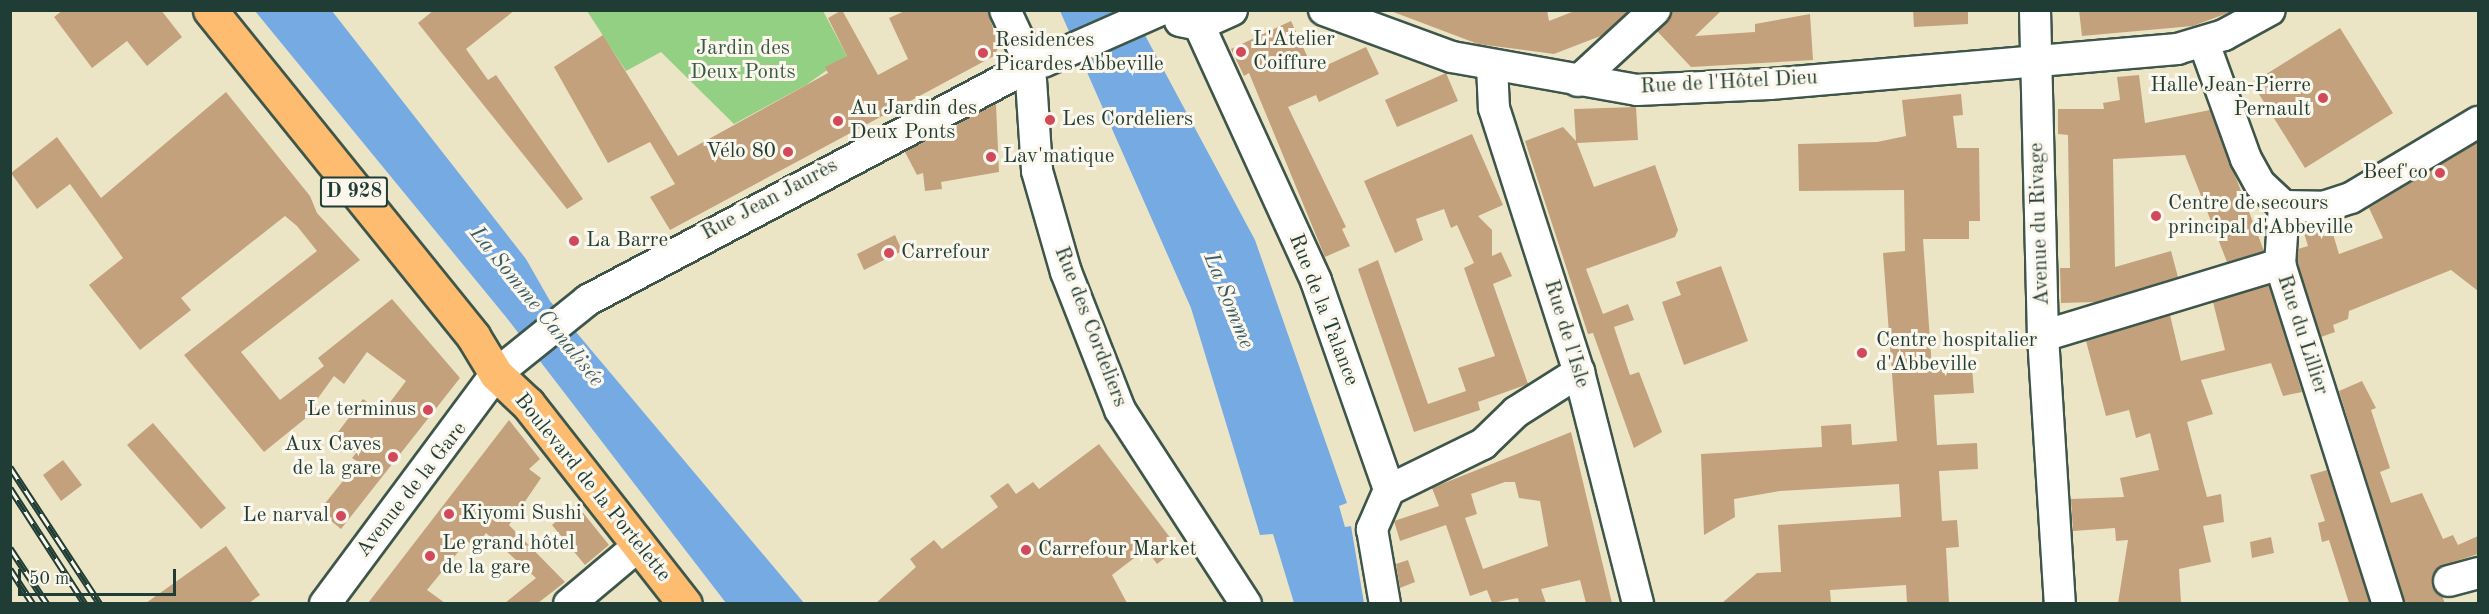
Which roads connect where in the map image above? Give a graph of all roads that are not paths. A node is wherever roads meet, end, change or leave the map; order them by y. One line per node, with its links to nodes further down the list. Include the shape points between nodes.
1 (210, 10): 19 (main road, D 928, via 472,336)
2 (1005, 10): 12 (street)
3 (1232, 10): 9 (street)
4 (1324, 10): 13 (street, Rue de l'Hôtel Dieu)
5 (1655, 10): 14 (street)
6 (2035, 10): 11 (street, Avenue du Rivage)
7 (2270, 10): 10 (street)
8 (1158, 13): 9 (street); 12 (street, Rue Jean Jaurès)
9 (1199, 26): 21 (street, Rue de la Talance, via 1316,281)
10 (2204, 43): 11 (street, Rue de l'Hôtel Dieu); 16 (street, via 2246,159 2260,184)
11 (2035, 59): 14 (street, Rue de l'Hôtel Dieu, via 1759,84 1637,90); 18 (street, Avenue du Rivage)
12 (1036, 65): 19 (street, Rue Jean Jaurès, via 588,300); 28 (street, Rue des Cordeliers, via 1037,171 1066,272 1120,410)
13 (1492, 66): 14 (street, Rue de l'Hôtel Dieu); 20 (street, Rue de l'Isle, via 1494,108)
14 (1578, 81)
15 (2478, 122): 16 (street, via 2351,198 2323,207)
16 (2284, 206): 17 (street, Rue du Lillier)
17 (2280, 264): 18 (street); 32 (street, Rue du Lillier)
18 (2043, 336): 31 (street, Avenue du Rivage)
19 (508, 367): 22 (main road, Boulevard de la Portelette / D 928, via 528,404); 25 (street, Avenue de la Gare)
20 (1579, 372): 21 (street, via 1516,412 1483,444); 30 (street, Rue de l'Isle)
21 (1389, 490): 29 (street, via 1372,529)
22 (638, 546): 26 (street); 27 (main road, Boulevard de la Portelette / D 928)
23 (2478, 573): 24 (street)
24 (2449, 581)
25 (325, 603)
26 (569, 603)
27 (685, 603)
28 (1246, 603)
29 (1385, 603)
30 (1638, 603)
31 (2060, 603)
32 (2388, 603)

